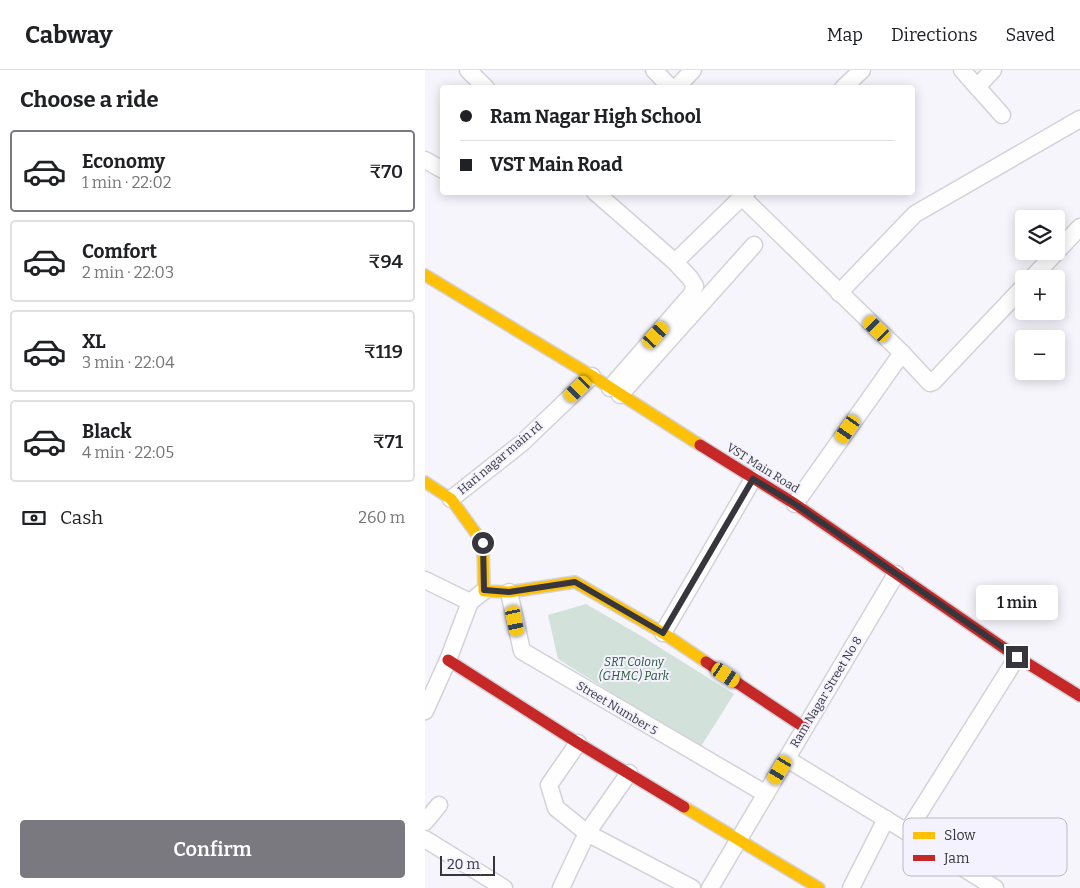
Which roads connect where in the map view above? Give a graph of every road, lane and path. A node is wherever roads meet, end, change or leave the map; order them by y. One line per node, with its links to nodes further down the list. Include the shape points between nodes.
1 (468, 70): 7 (street)
2 (654, 70): 8 (street)
3 (693, 70): 9 (street)
4 (861, 70): 10 (street)
5 (962, 70): 11 (street)
6 (993, 70): 11 (street)
7 (483, 85)
8 (668, 85)
9 (679, 85)
10 (846, 85)
11 (977, 87): 12 (street)
12 (1002, 115)
13 (1080, 119): 23 (street, via 915,214)
14 (425, 160): 15 (street)
15 (440, 168)
16 (598, 195): 20 (street)
17 (745, 195): 20 (street); 23 (street)
18 (1080, 228): 21 (street)
19 (754, 245): 27 (street)
20 (675, 262): 27 (street, via 695,286 691,296)
21 (1040, 270)
22 (425, 275): 26 (street, VST Main Road)
23 (839, 293): 25 (street)
24 (1015, 295): 25 (street, via 933,382 927,382)
25 (902, 353): 31 (street)
26 (592, 376): 27 (street, VST Main Road); 30 (street, Hari nagar main rd, via 522,443)
27 (615, 391): 28 (street, VST Main Road)
28 (753, 479): 31 (street, VST Main Road); 37 (street)
29 (425, 482): 30 (street)
30 (451, 499): 34 (street, via 483,543)
31 (795, 504): 32 (street, VST Main Road)
32 (896, 574): 38 (street, VST Main Road); 42 (street, Ram Nagar Street No 8)
33 (425, 580): 36 (street)
34 (484, 590): 35 (street); 36 (street)
35 (509, 592): 37 (street, via 575,582); 46 (street, Street Number 5, via 522,651)
36 (470, 602): 39 (street)
37 (663, 633): 42 (street)
38 (1017, 657): 40 (street, VST Main Road); 48 (street)
39 (448, 660): 41 (street); 43 (street)
40 (1080, 696)
41 (425, 711)
42 (805, 728): 44 (street, Ram Nagar Street No 8)
43 (577, 743): 45 (street); 52 (street, via 549,785 556,808)
44 (787, 759): 46 (street, Ram Nagar Street No 8); 49 (street)
45 (629, 773): 52 (street); 54 (street)
46 (766, 794): 54 (street, Ram Nagar Street No 8)
47 (439, 805): 50 (street)
48 (916, 818)
49 (886, 819): 51 (street); 61 (street)
50 (425, 822)
51 (903, 830)
52 (587, 833): 57 (street); 58 (street)
53 (425, 839): 56 (street)
54 (739, 839): 59 (street, Ram Nagar Street No 8); 60 (street)
55 (976, 876): 62 (street)
56 (504, 888)
57 (561, 888)
58 (692, 888)
59 (710, 888)
60 (819, 888)
61 (851, 888)
62 (995, 888)

